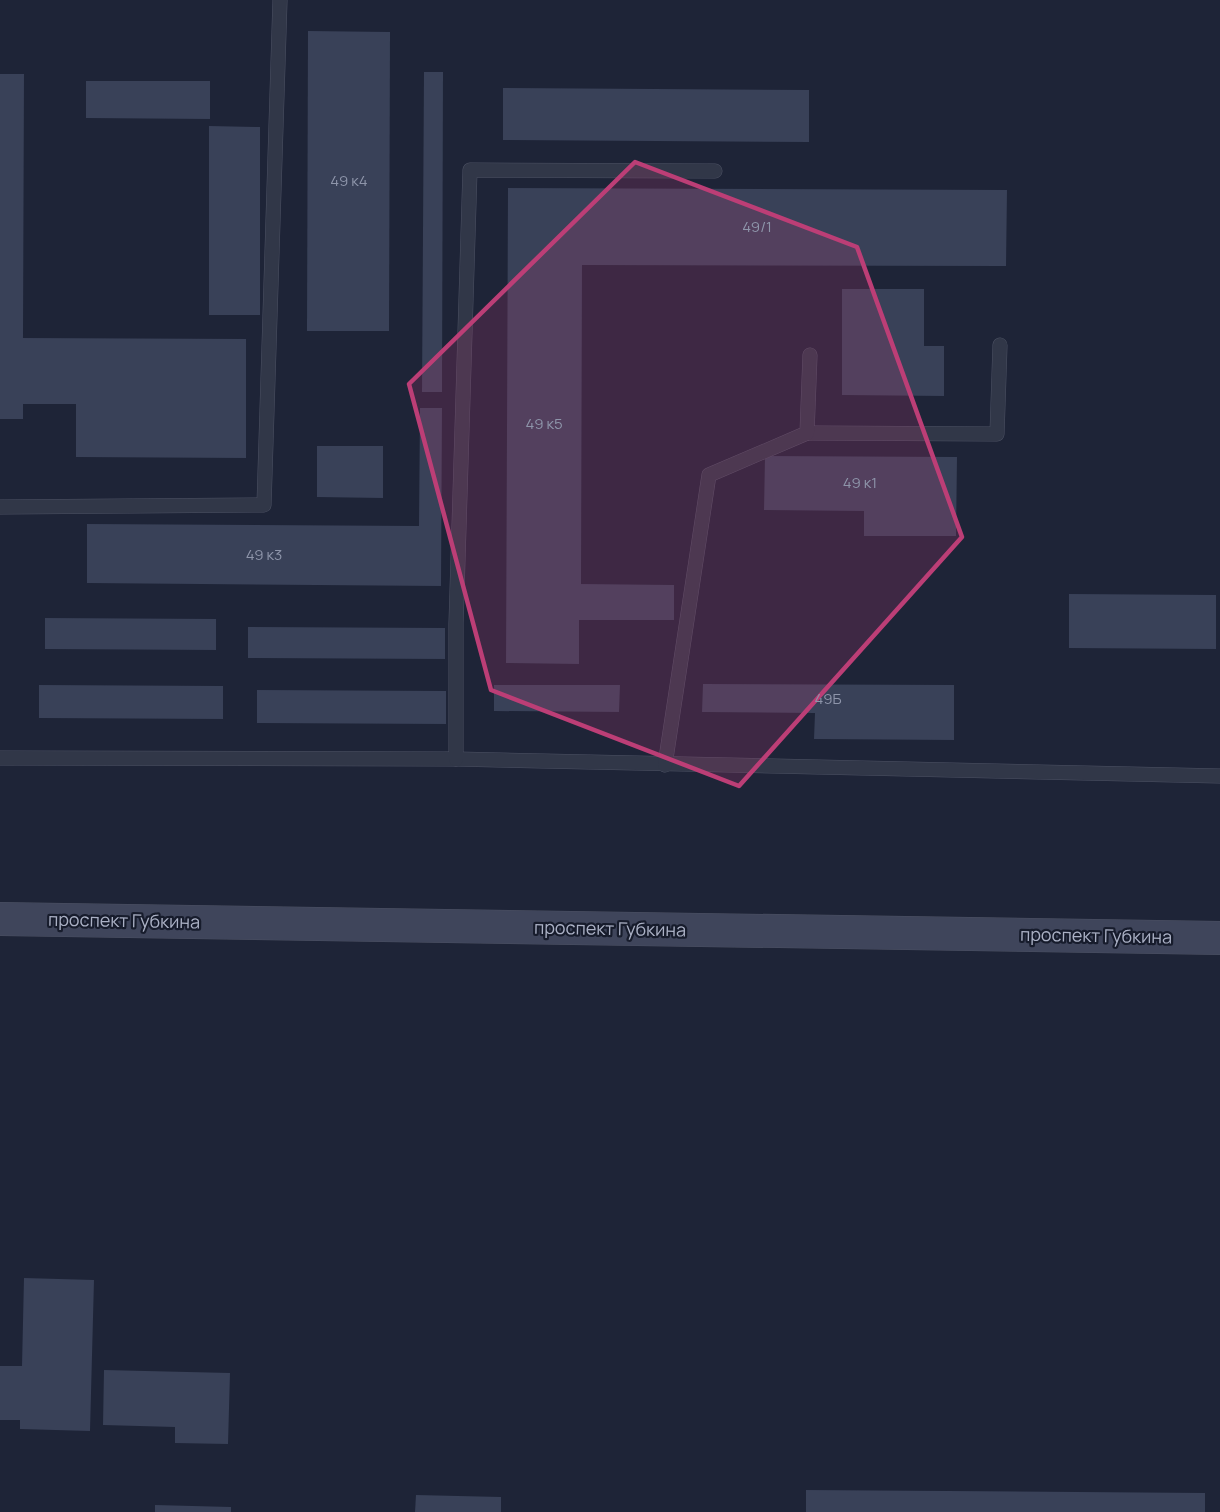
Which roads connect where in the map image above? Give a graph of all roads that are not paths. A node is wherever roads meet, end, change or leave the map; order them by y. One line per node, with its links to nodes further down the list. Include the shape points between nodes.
1 (280, 0): 6 (lane, via 264,505)
2 (715, 171): 8 (lane, via 470,170 456,624)
3 (1000, 345): 5 (lane, via 998,434)
4 (810, 355): 5 (lane)
5 (807, 433): 9 (lane, via 709,475)
6 (0, 507)
7 (0, 758): 8 (lane)
8 (456, 759): 9 (lane)
9 (665, 765): 10 (lane)
10 (1220, 776)
11 (0, 919): 12 (street, проспект Губкина)
12 (1220, 938)

